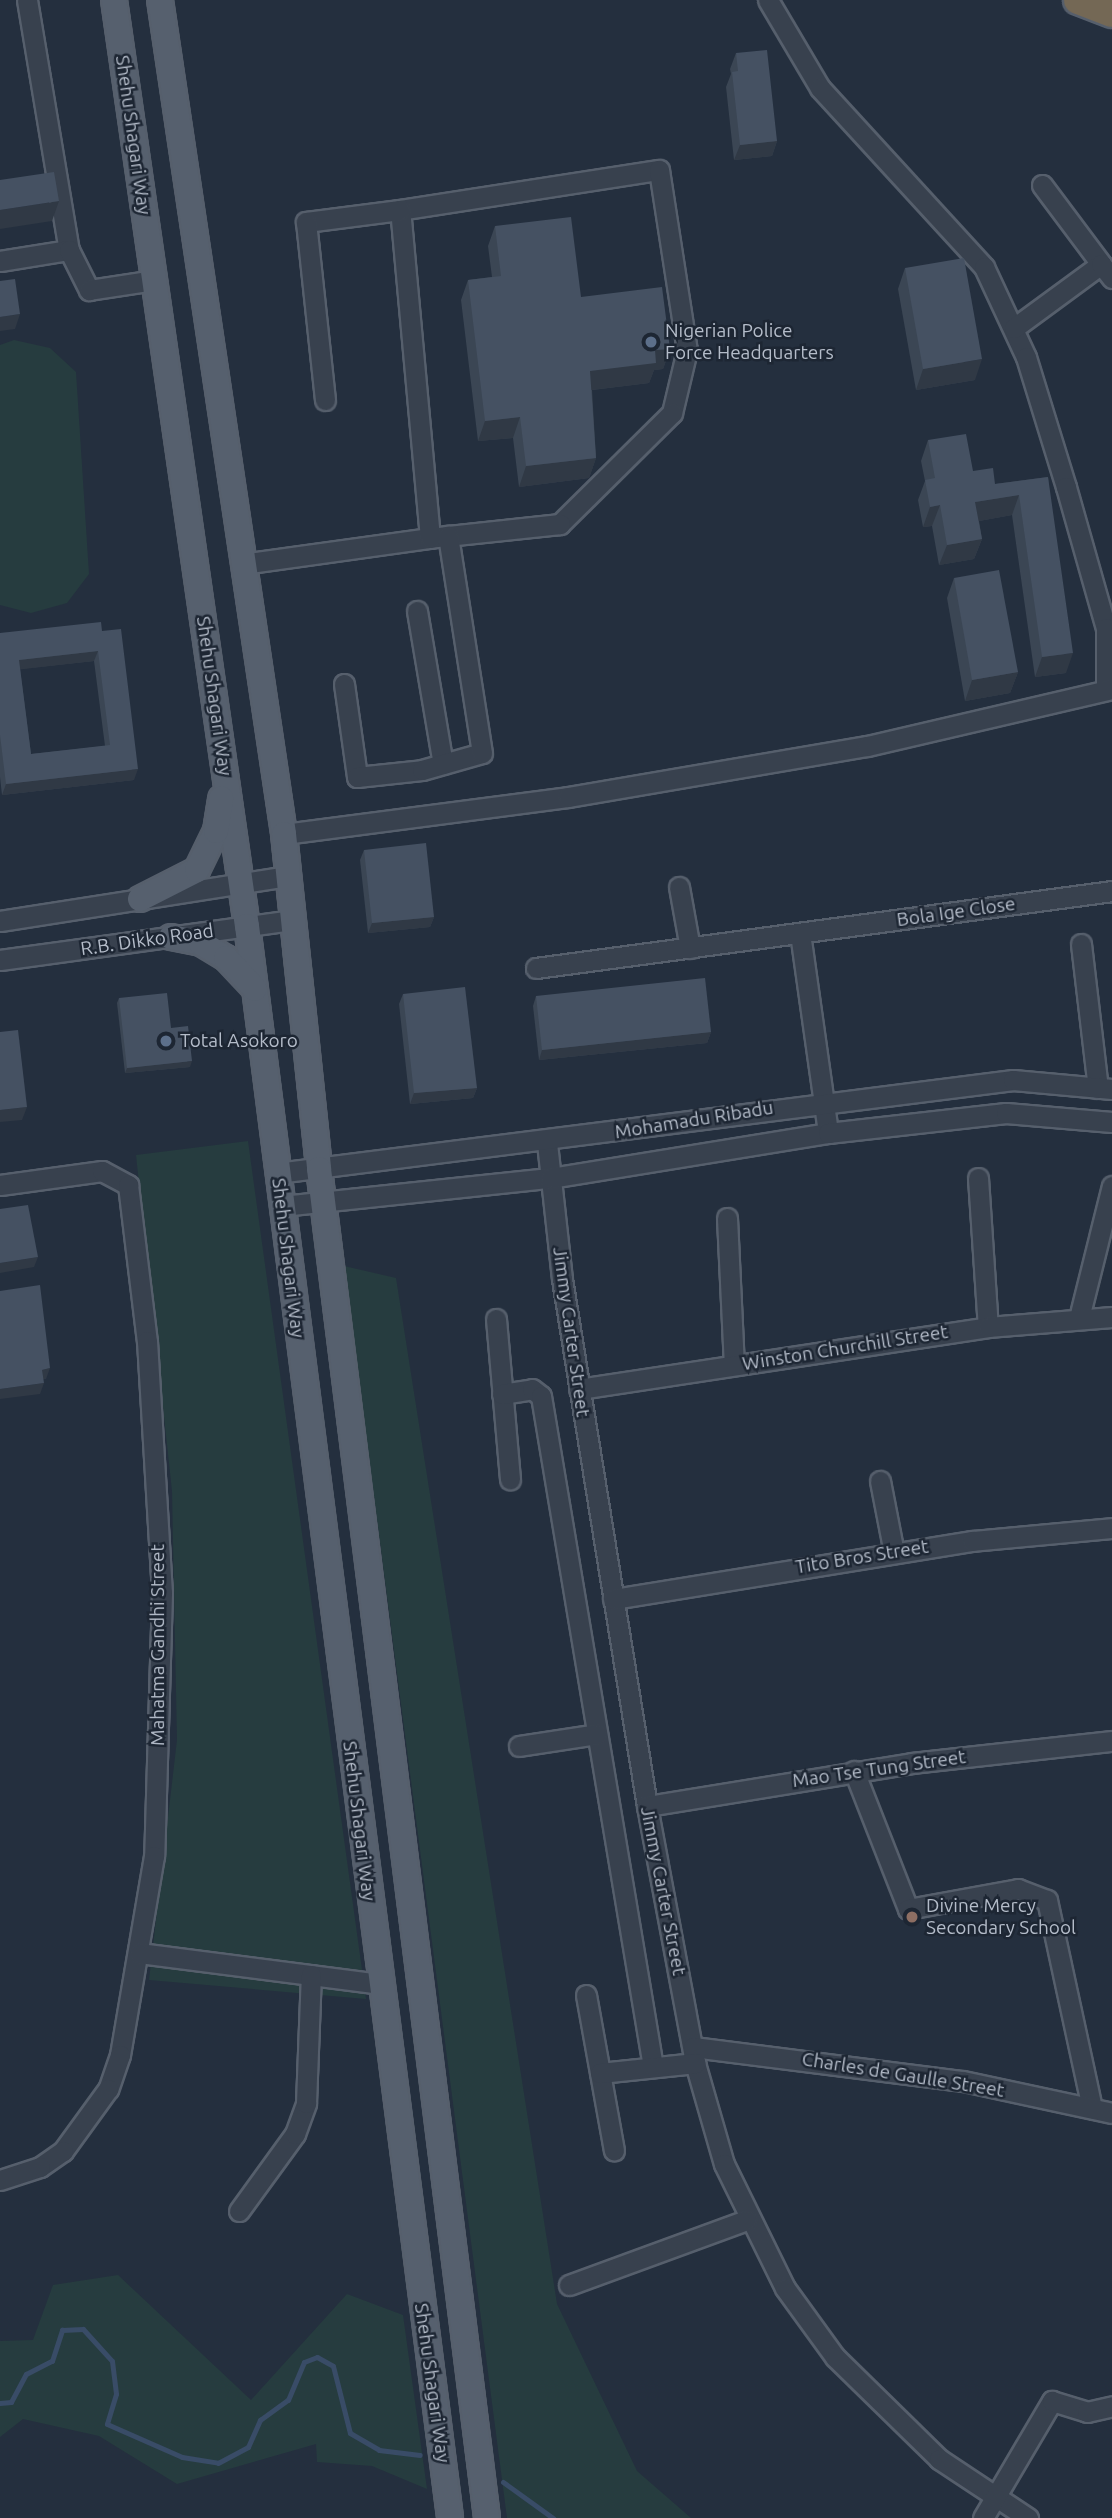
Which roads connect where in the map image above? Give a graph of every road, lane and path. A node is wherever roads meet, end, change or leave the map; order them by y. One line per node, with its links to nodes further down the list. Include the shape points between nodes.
1 (27, 0): 11 (street)
2 (114, 0): 14 (main road, Shehu Shagari Way)
3 (160, 0): 18 (main road, Shehu Shagari Way)
4 (768, 0): 15 (street, via 820,88 984,267)
5 (1070, 0): 8 (main road)
6 (1078, 0): 7 (highway)
7 (1112, 13)
8 (1112, 27)
9 (1042, 185): 13 (street)
10 (400, 210): 16 (street, via 306,222); 17 (street); 17 (street, via 659,170 687,350 672,413 560,524)
11 (69, 250): 12 (street); 14 (street, via 89,290)
12 (0, 261)
13 (1106, 271): 15 (street)
14 (154, 280): 23 (main road, Shehu Shagari Way)
15 (1014, 328): 21 (street, via 1106,628)
16 (325, 400)
17 (439, 537): 18 (street); 22 (street, via 482,753)
18 (242, 564): 24 (main road, Shehu Shagari Way)
19 (417, 611): 22 (street)
20 (344, 684): 22 (street, via 356,777)
21 (1109, 690): 24 (street, via 854,749 568,797)
22 (443, 764)
23 (225, 773): 26 (main road, Shehu Shagari Way); 29 (main road, via 206,858 182,882)
24 (284, 834): 25 (main road, Shehu Shagari Way)
25 (289, 876): 26 (street); 31 (main road, Shehu Shagari Way)
26 (240, 883): 29 (street); 32 (main road, Shehu Shagari Way)
27 (678, 887): 36 (street)
28 (1112, 891): 33 (street, Bola Ige Close)
29 (140, 899): 30 (street)
30 (0, 920)
31 (293, 920): 32 (street, R.B. Dikko Road); 45 (main road, Shehu Shagari Way)
32 (247, 926): 34 (street, R.B. Dikko Road); 39 (main road, Shehu Shagari Way)
33 (800, 933): 36 (street, Bola Ige Close); 41 (street)
34 (172, 937): 37 (street, R.B. Dikko Road); 39 (main road, via 201,943 226,958)
35 (1081, 944): 40 (street)
36 (690, 948): 38 (street, Bola Ige Close)
37 (0, 960)
38 (536, 968)
39 (255, 989): 46 (main road, Shehu Shagari Way)
40 (1105, 1089): 41 (street, Mohamadu Ribadu, via 1013,1080)
41 (821, 1100): 43 (street); 44 (street, Mohamadu Ribadu)
42 (1112, 1122): 43 (street, Mohamadu Ribadu, via 1006,1113)
43 (828, 1133): 47 (street, Mohamadu Ribadu)
44 (547, 1143): 45 (street, Mohamadu Ribadu); 47 (street, Jimmy Carter Street)
45 (319, 1169): 46 (street, Mohamadu Ribadu); 51 (main road, Shehu Shagari Way)
46 (277, 1173): 52 (main road, Shehu Shagari Way)
47 (550, 1178): 51 (street, Mohamadu Ribadu); 59 (street, Jimmy Carter Street)
48 (978, 1178): 57 (street)
49 (0, 1185): 71 (street, Mahatma Gandhi Street, via 102,1171 128,1185 147,1341 162,1593 154,1856)
50 (1112, 1186): 55 (street)
51 (324, 1204): 52 (street, Mohamadu Ribadu); 88 (main road, Shehu Shagari Way)
52 (282, 1206): 73 (main road, Shehu Shagari Way)
53 (727, 1218): 58 (street)
54 (1112, 1317): 55 (street, Winston Churchill Street)
55 (1079, 1318): 57 (street, Winston Churchill Street)
56 (496, 1320): 60 (street)
57 (988, 1327): 58 (street, Winston Churchill Street)
58 (734, 1365): 59 (street, Winston Churchill Street)
59 (579, 1389): 65 (street, Jimmy Carter Street)
60 (502, 1394): 61 (street); 66 (street, via 532,1389 541,1396)
61 (510, 1479)
62 (880, 1480): 64 (street)
63 (1112, 1528): 64 (street, Tito Bros Street)
64 (894, 1553): 65 (street, Tito Bros Street)
65 (613, 1599): 70 (street, Jimmy Carter Street)
66 (597, 1734): 68 (street); 76 (street)
67 (1112, 1741): 69 (street, Mao Tse Tung Street)
68 (519, 1746)
69 (854, 1771): 70 (street, Mao Tse Tung Street); 78 (street, via 908,1909 1018,1889 1047,1900)
70 (647, 1806): 75 (street, Jimmy Carter Street)
71 (139, 1953): 72 (street); 81 (street, Mahatma Gandhi Street, via 108,2089 63,2151 40,2167)
72 (311, 1975): 73 (street); 82 (street, via 306,2103 295,2134)
73 (380, 1983): 87 (main road, Shehu Shagari Way)
74 (586, 1995): 77 (street)
75 (694, 2055): 76 (street, Charles de Gaulle Street); 78 (street, Charles de Gaulle Street, via 853,2064); 83 (street, Jimmy Carter Street)
76 (653, 2067): 77 (street, Charles de Gaulle Street)
77 (600, 2073): 80 (street)
78 (1091, 2108): 79 (street, Charles de Gaulle Street)
79 (1112, 2113)
80 (614, 2151)
81 (0, 2180)
82 (239, 2211)
83 (747, 2220): 84 (street); 86 (street, Jimmy Carter Street, via 785,2288 835,2357 889,2415)
84 (569, 2285)
85 (1112, 2406): 86 (street, via 1087,2412 1052,2401)
86 (994, 2499): 89 (street); 90 (street, Jimmy Carter Street)
87 (450, 2518)
88 (487, 2518)
89 (983, 2518)
90 (1028, 2518)

